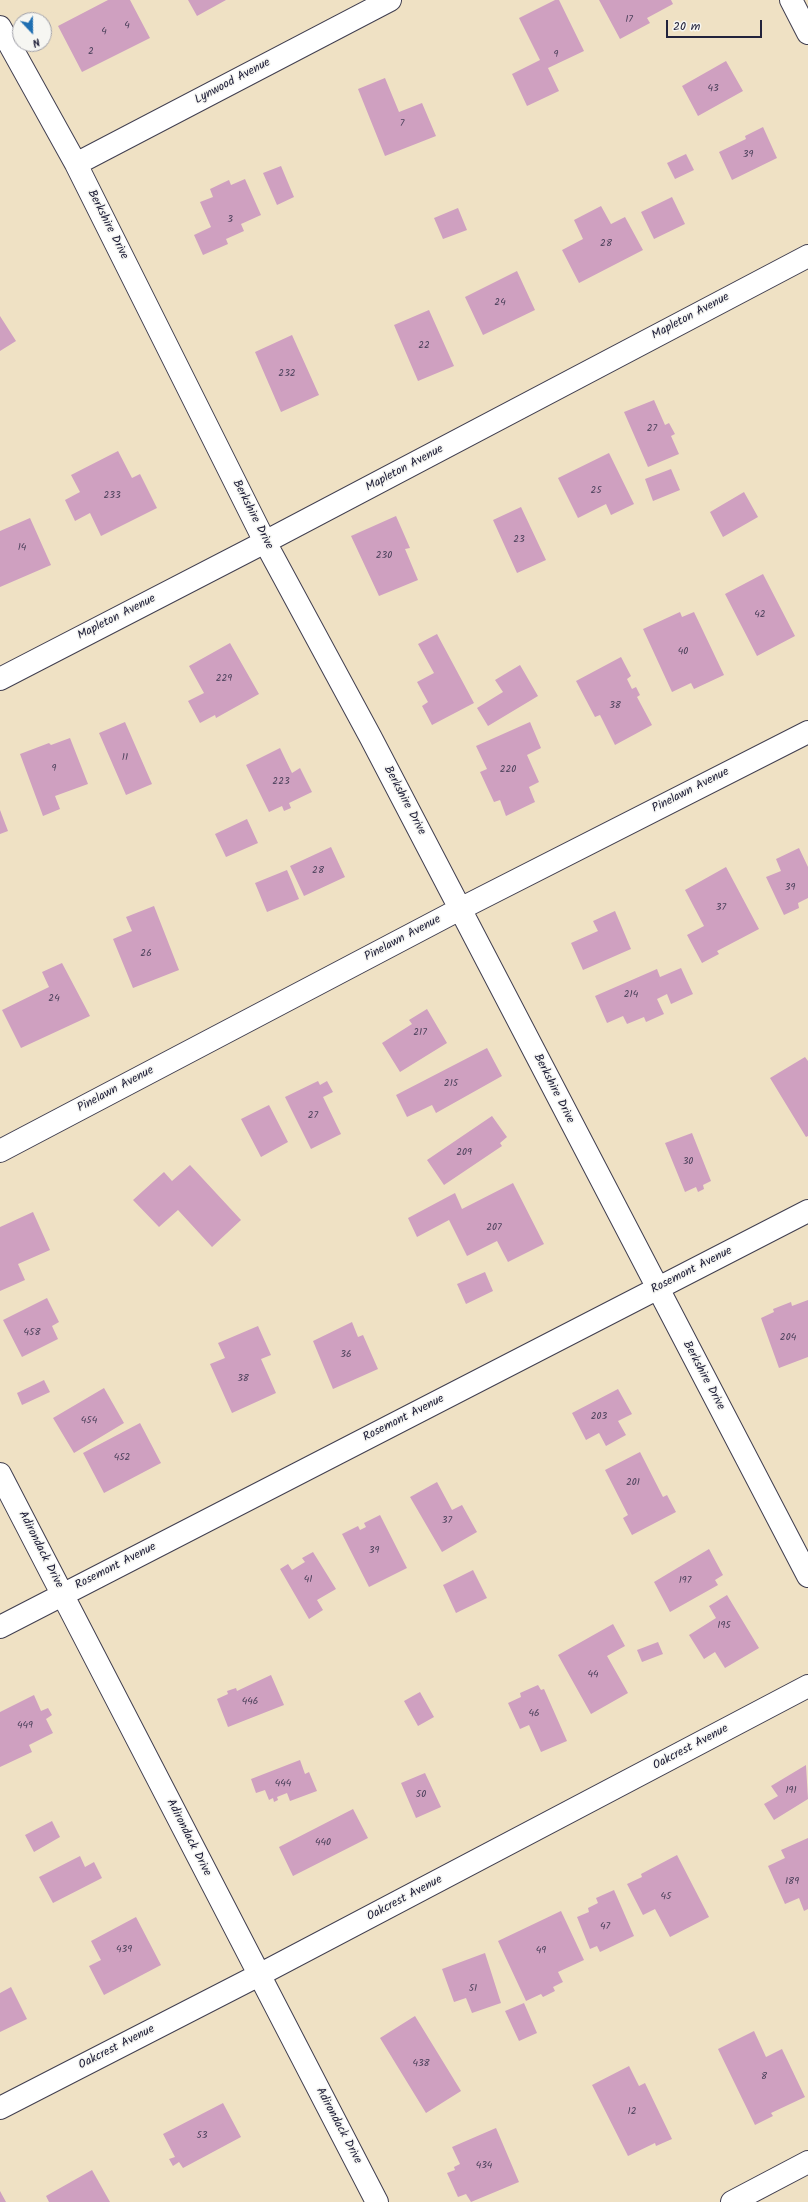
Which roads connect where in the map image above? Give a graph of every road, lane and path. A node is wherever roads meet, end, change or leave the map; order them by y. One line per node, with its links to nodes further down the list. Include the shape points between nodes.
1 (390, 0): 5 (street, Lynwood Avenue)
2 (791, 0): 4 (street)
3 (0, 27): 5 (street, Berkshire Drive)
4 (808, 32)
5 (76, 164): 7 (street, Berkshire Drive)
6 (808, 256): 7 (street, Mapleton Avenue)
7 (265, 542): 8 (street, Mapleton Avenue); 10 (street, Berkshire Drive)
8 (0, 678)
9 (808, 732): 10 (street, Pinelawn Avenue)
10 (460, 909): 11 (street, Pinelawn Avenue); 13 (street, Berkshire Drive)
11 (0, 1151)
12 (808, 1211): 13 (street, Rosemont Avenue)
13 (657, 1289): 15 (street, Berkshire Drive); 16 (street, Rosemont Avenue)
14 (0, 1474): 16 (street, Adirondack Drive)
15 (808, 1576)
16 (63, 1595): 17 (street, Rosemont Avenue); 19 (street, Adirondack Drive)
17 (0, 1627)
18 (808, 1686): 19 (street, Oakcrest Avenue)
19 (259, 1975): 20 (street, Oakcrest Avenue); 22 (street, Adirondack Drive)
20 (0, 2108)
21 (808, 2162): 23 (street)
22 (377, 2202)
23 (732, 2202)

